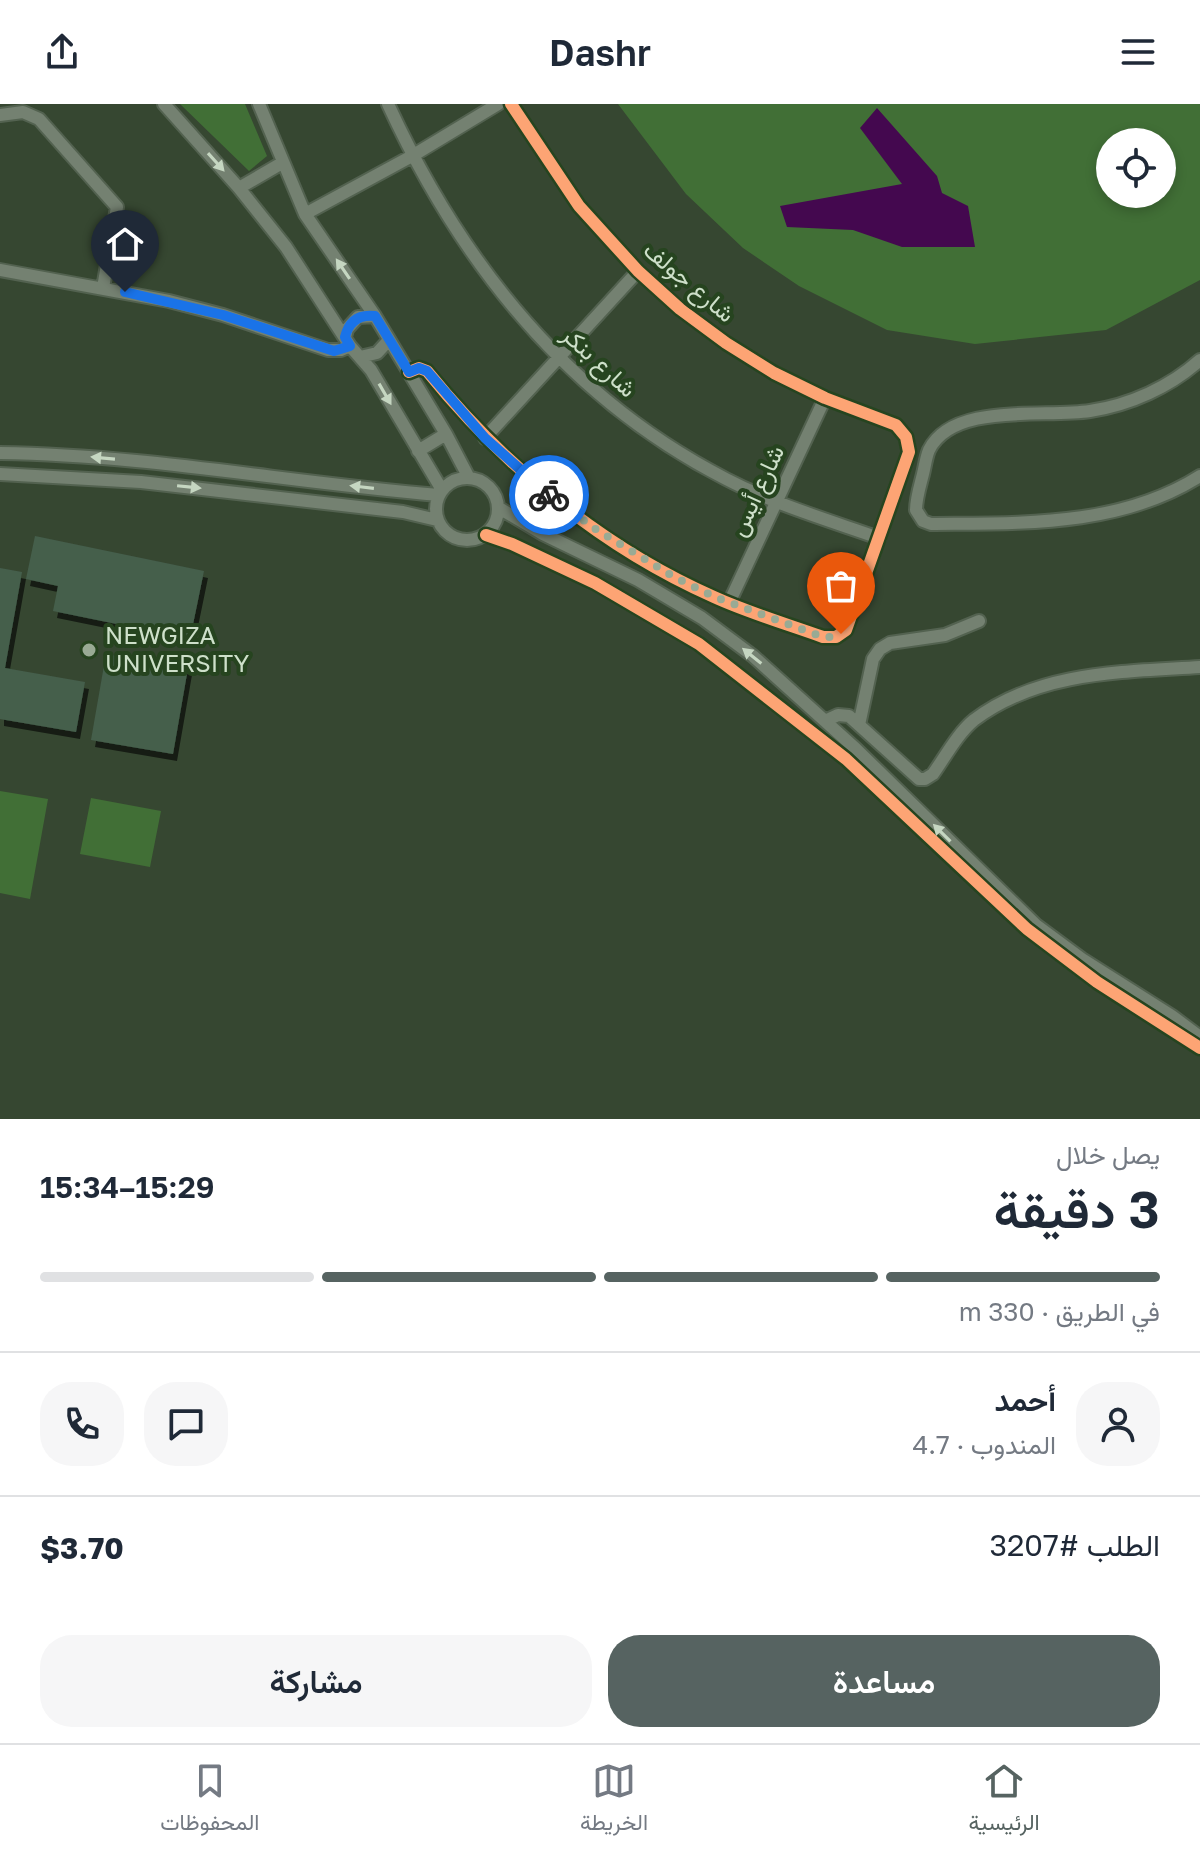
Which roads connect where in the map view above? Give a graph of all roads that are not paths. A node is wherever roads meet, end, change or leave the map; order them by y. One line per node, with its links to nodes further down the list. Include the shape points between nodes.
1 (164, 104): 9 (street, one-way to 9)
2 (259, 104): 8 (street)
3 (388, 104): 7 (street, شارع بنكر)
4 (498, 104): 7 (street)
5 (511, 104): 12 (street, شارع جولف, via 579,206)
6 (0, 115): 13 (street, via 23,112 39,119 117,207)
7 (412, 156): 10 (street); 18 (street, شارع بنكر, via 474,257)
8 (282, 163): 9 (street); 10 (street)
9 (239, 188): 16 (street, via 286,247)
10 (305, 214): 14 (street, one-way to 10)
11 (0, 270): 13 (street)
12 (638, 271): 18 (street); 21 (street, شارع جولف, via 726,343)
13 (103, 288): 16 (street, via 223,315 328,350 341,350)
14 (375, 316): 15 (street); 16 (street, via 358,317 347,329)
15 (389, 340): 17 (street, via 377,353); 20 (street)
16 (348, 341): 17 (street)
17 (360, 357): 26 (street, one-way to 26)
18 (560, 358): 25 (street); 32 (street, شارع بنكر, via 594,391 669,447)
19 (1200, 360): 29 (street, via 1168,383 1122,404 957,424 928,452 916,506 920,518 931,524 1096,516 1155,500)
20 (409, 372): 22 (street, via 427,371); 23 (street)
21 (825, 398): 32 (street, شارع أيس); 37 (street, شارع جولف, via 896,425 906,437 909,452)
22 (455, 405): 23 (street); 25 (street)
23 (436, 417): 24 (street)
24 (446, 434): 26 (street); 30 (street)
25 (485, 438): 39 (street, via 597,530)
26 (418, 451): 31 (street)
27 (0, 453): 31 (street, one-way to 27, via 90,457)
28 (0, 474): 34 (street, one-way to 34, via 141,482)
29 (1200, 476)
30 (469, 478): 31 (street); 33 (street, via 490,487)
31 (441, 493): 34 (street)
32 (777, 502): 37 (street, شارع بنكر); 39 (street, شارع أيس)
33 (499, 508): 35 (street); 36 (street)
34 (437, 520): 36 (street, via 458,539)
35 (543, 534): 38 (street); 42 (street, one-way to 35, via 702,618)
36 (486, 535): 38 (street)
37 (879, 538): 39 (street, via 846,630 836,637)
38 (526, 550): 45 (street, via 630,602 741,674 846,759 1037,937)
39 (729, 603)
40 (979, 621): 43 (street, via 945,635 880,649 873,659)
41 (1200, 667): 43 (street, via 1086,675 1005,700 972,722 925,779)
42 (825, 721): 43 (street, via 843,715); 44 (street, one-way to 42, via 1036,925)
43 (859, 725)
44 (1200, 1037)
45 (1200, 1048)

